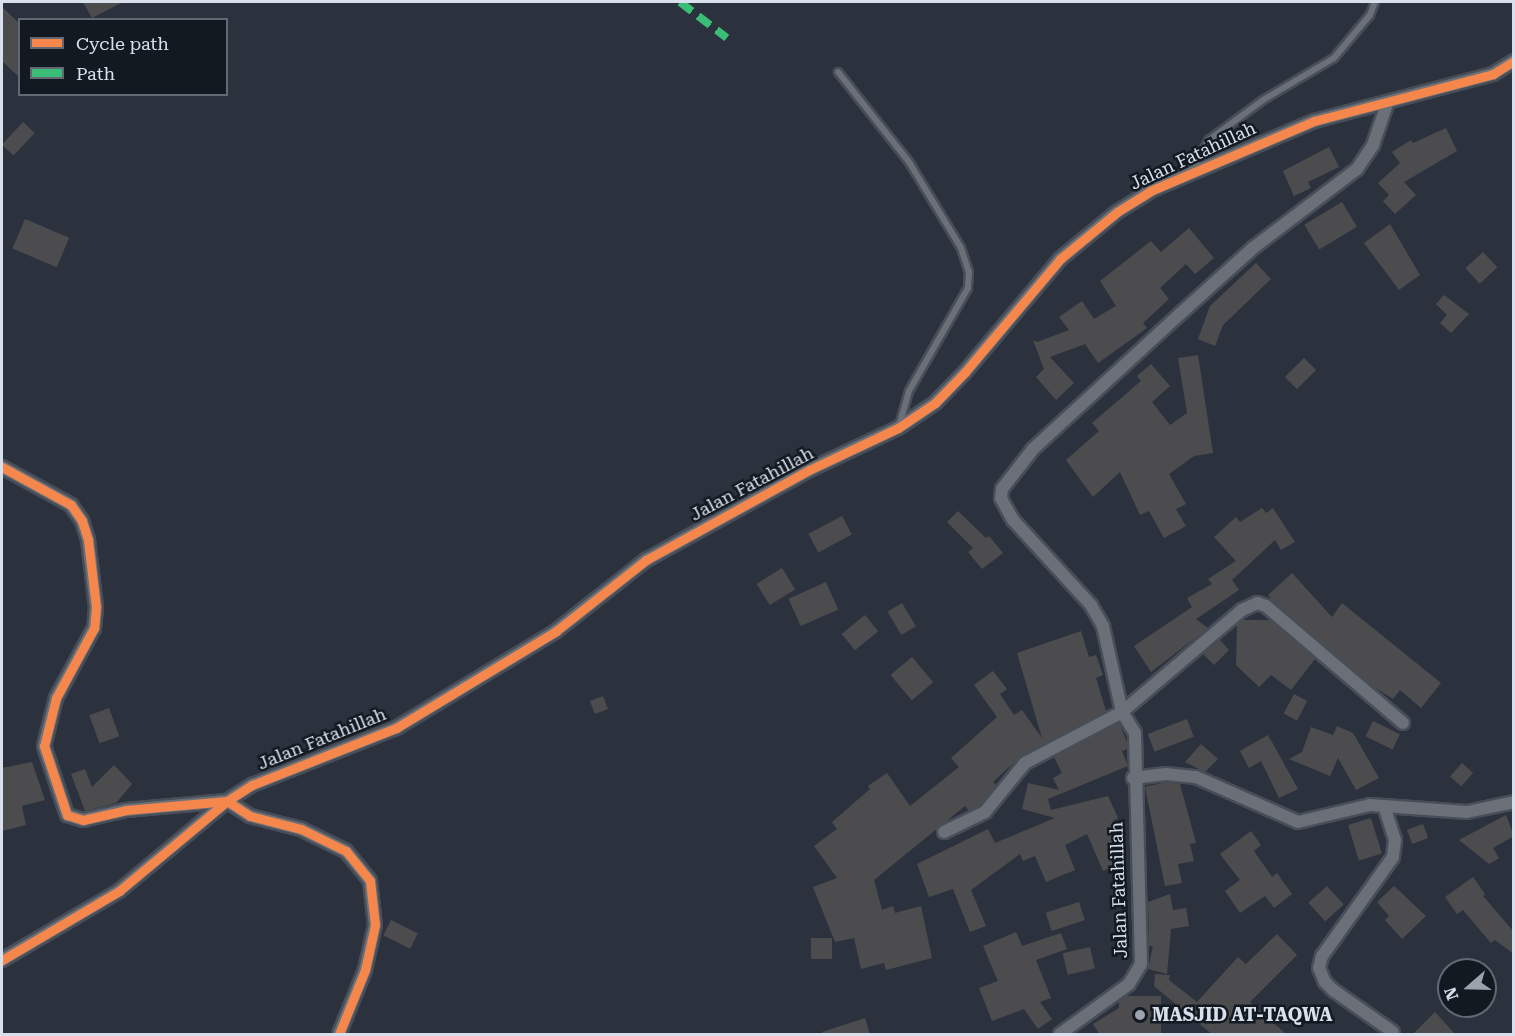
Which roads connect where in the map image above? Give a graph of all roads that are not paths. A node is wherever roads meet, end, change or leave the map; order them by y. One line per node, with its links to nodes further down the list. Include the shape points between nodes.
1 (1375, 2): 5 (lane, via 1359,29 1334,58 1263,100 1209,140)
2 (1514, 61): 4 (street, Jalan Fatahillah, via 1493,74)
3 (838, 72): 6 (lane, via 909,162 961,248 969,272 968,288 909,392)
4 (1387, 104): 5 (street, Jalan Fatahillah, via 1314,121); 8 (street, Jalan Fatahillah, via 1373,145 1357,169 1253,248 1062,421 1017,466 1002,489 1001,498 1024,534 1091,605 1103,626)
5 (1190, 172): 6 (street, Jalan Fatahillah, via 1117,212 1060,259 935,404)
6 (898, 428): 11 (street, Jalan Fatahillah, via 809,470 646,560 556,631 424,712 347,750 252,785)
7 (2, 467): 11 (street, via 71,505 88,540 96,607 94,628 56,698 44,746 67,815 82,820 126,810)
8 (1122, 712): 9 (street, via 1242,610 1257,603 1266,606); 10 (street, Jalan Fatahillah, via 1135,732 1138,760); 14 (street, via 1025,763 985,812)
9 (1403, 723)
10 (1133, 778): 13 (street, via 1166,774 1196,777 1298,822 1356,807); 18 (street, Jalan Fatahillah, via 1141,964 1129,984)
11 (227, 801): 15 (street, Jalan Fatahillah, via 119,891); 17 (street, via 250,816 301,829 332,843 355,859 370,881 375,909 372,942)
12 (1514, 802): 13 (street, via 1467,812)
13 (1384, 806): 16 (street, via 1395,840 1393,857 1322,956 1319,968 1324,982 1333,990)
14 (944, 832)
15 (2, 960)
16 (1393, 1032)
17 (339, 1035)
18 (1060, 1035)

